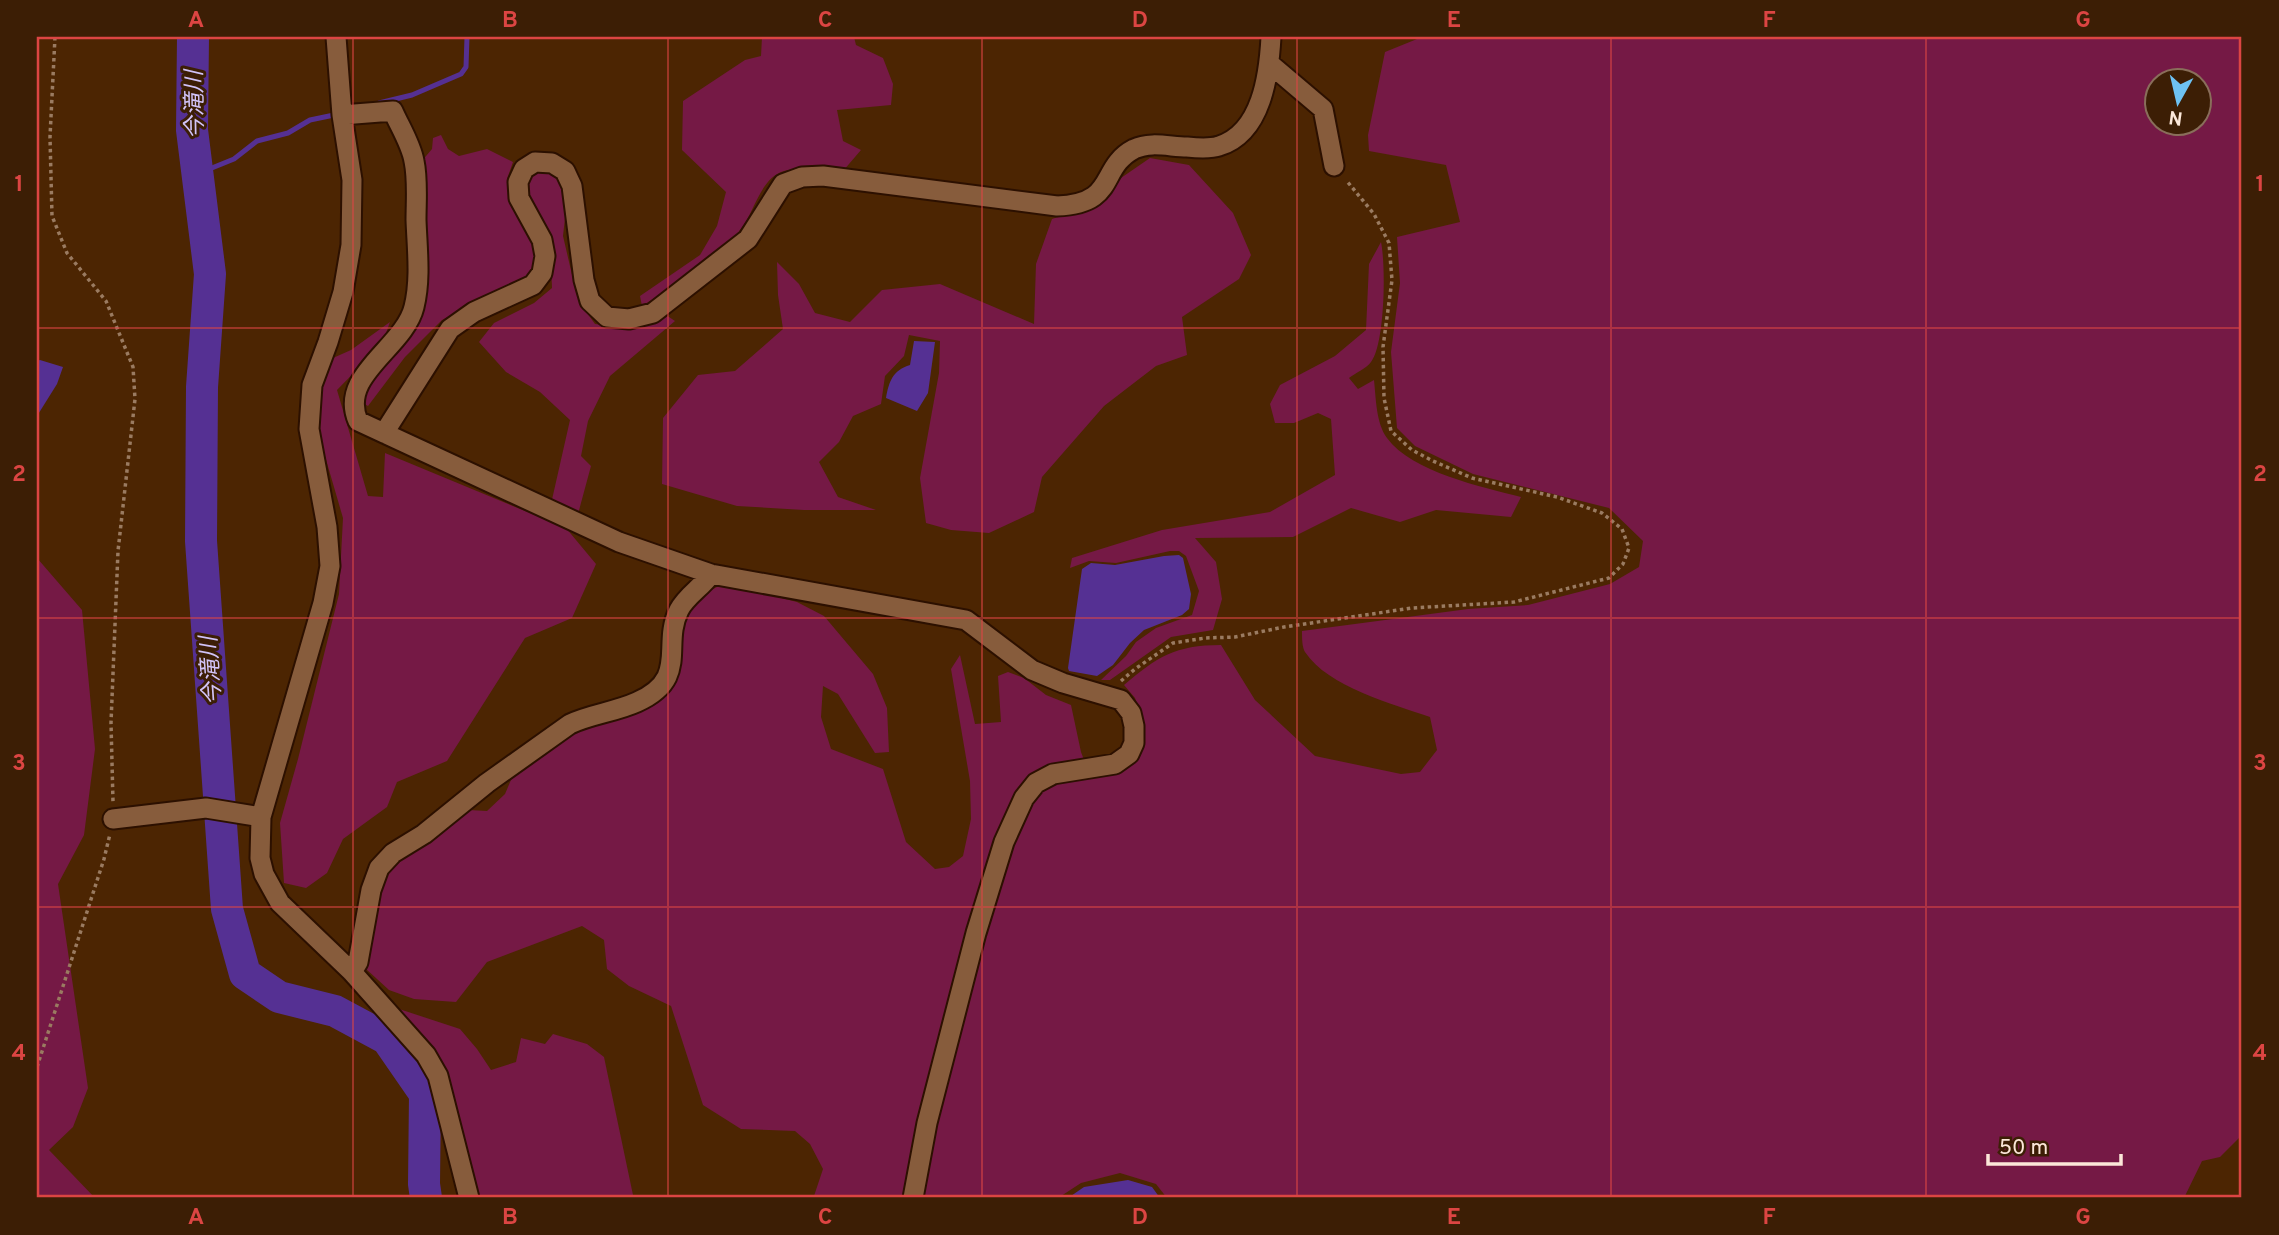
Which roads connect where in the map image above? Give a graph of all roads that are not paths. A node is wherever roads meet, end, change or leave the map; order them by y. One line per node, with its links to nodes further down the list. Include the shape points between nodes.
1 (336, 37): 4 (street)
2 (1271, 37): 3 (street)
3 (1270, 64): 5 (street, via 1323,109); 6 (street, via 1257,110 1240,134 1219,147 1152,144 1134,149 1095,197 1073,205 823,176 783,184 748,240 653,313 629,319 607,317 590,301 572,186 565,171 552,163 535,162 524,169 518,182 519,198 542,240 542,273 533,285 474,312 450,329)
4 (342, 115): 6 (street, via 393,111 414,159 414,307 407,325 356,386 352,402 358,421); 8 (street, via 352,180 351,245 343,292 312,385 309,429 330,566 324,603)
5 (1334, 166)
6 (384, 433): 7 (street, via 619,542)
7 (712, 575): 10 (street, via 679,608 672,663 665,680 652,693 570,724 393,853 379,868); 12 (street, via 966,620 1032,670 1121,700 1131,713 1134,743 1129,754 1115,764 1053,774 1036,783 1004,842 927,1123)
8 (253, 816): 9 (street, via 206,808); 10 (street, via 264,874 280,904)
9 (113, 819)
10 (352, 972): 11 (street, via 426,1055 438,1076)
11 (469, 1198)
12 (913, 1198)

